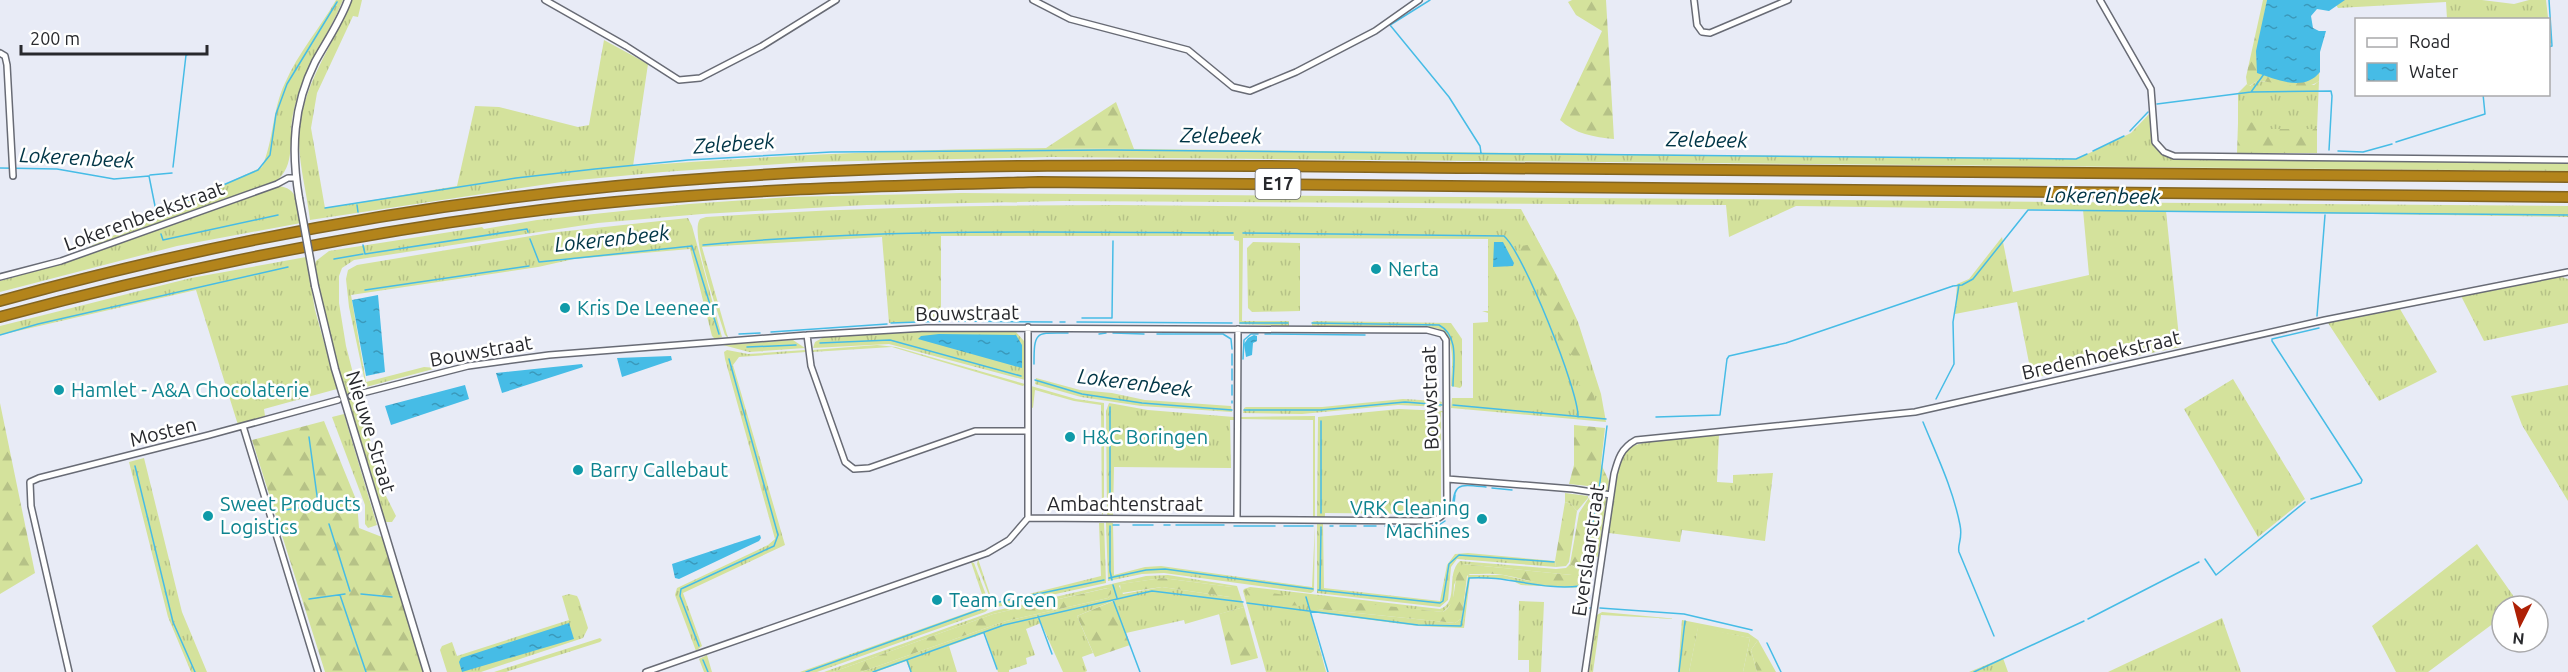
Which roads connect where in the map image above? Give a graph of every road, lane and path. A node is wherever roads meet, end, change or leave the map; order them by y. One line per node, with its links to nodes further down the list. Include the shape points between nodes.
1 (348, 0): 13 (street, Nieuwe Straat, via 302,92 294,131)
2 (545, 0): 3 (street, via 680,80 711,72 762,46)
3 (836, 0)
4 (1033, 0): 5 (street, via 1070,19 1188,50 1233,87 1250,92 1375,31)
5 (1419, 0)
6 (1694, 0): 7 (street, via 1697,25 1702,32 1710,33)
7 (1788, 0)
8 (2100, 0): 10 (street, via 2151,89 2155,142 2174,156)
9 (0, 53): 11 (street, via 7,65)
10 (2568, 160)
11 (14, 174)
12 (2568, 177): 17 (highway, E17, via 1032,165 741,176 574,190 335,225 128,267)
13 (296, 178): 16 (street, Lokerenbeekstraat, via 61,261); 33 (street, Nieuwe Straat, bridge, via 335,369)
14 (2568, 197): 18 (highway, E17, via 1039,182 840,187 644,200 458,221 227,262)
15 (2568, 272): 26 (street, Bredenhoekstraat, via 2303,325 1915,412)
16 (0, 277)
17 (0, 301)
18 (0, 317)
19 (1028, 327): 20 (street, Bouwstraat); 21 (street, Bouwstraat); 25 (street)
20 (1238, 329): 27 (street, Bouwstraat, via 1427,330 1442,334 1447,346); 30 (street)
21 (807, 335): 22 (street, Bouwstraat, via 529,357 439,372); 25 (street, via 811,366 848,466 868,468 975,431)
22 (351, 396)
23 (338, 400): 24 (street)
24 (243, 426): 31 (street, Mosten, via 30,482 31,506); 32 (street)
25 (1027, 431): 29 (street)
26 (1636, 440): 28 (street, Everslaarstraat, via 1621,452)
27 (1448, 480): 28 (street); 30 (street, Ambachtenstraat, via 1445,511 1433,521)
28 (1611, 495): 35 (street, Everslaarstraat)
29 (1028, 518): 30 (street, Ambachtenstraat); 34 (street, Ambachtenstraat, via 1009,540 987,553)
30 (1237, 519)
31 (69, 672)
32 (318, 672)
33 (427, 672)
34 (646, 672)
35 (1585, 672)

